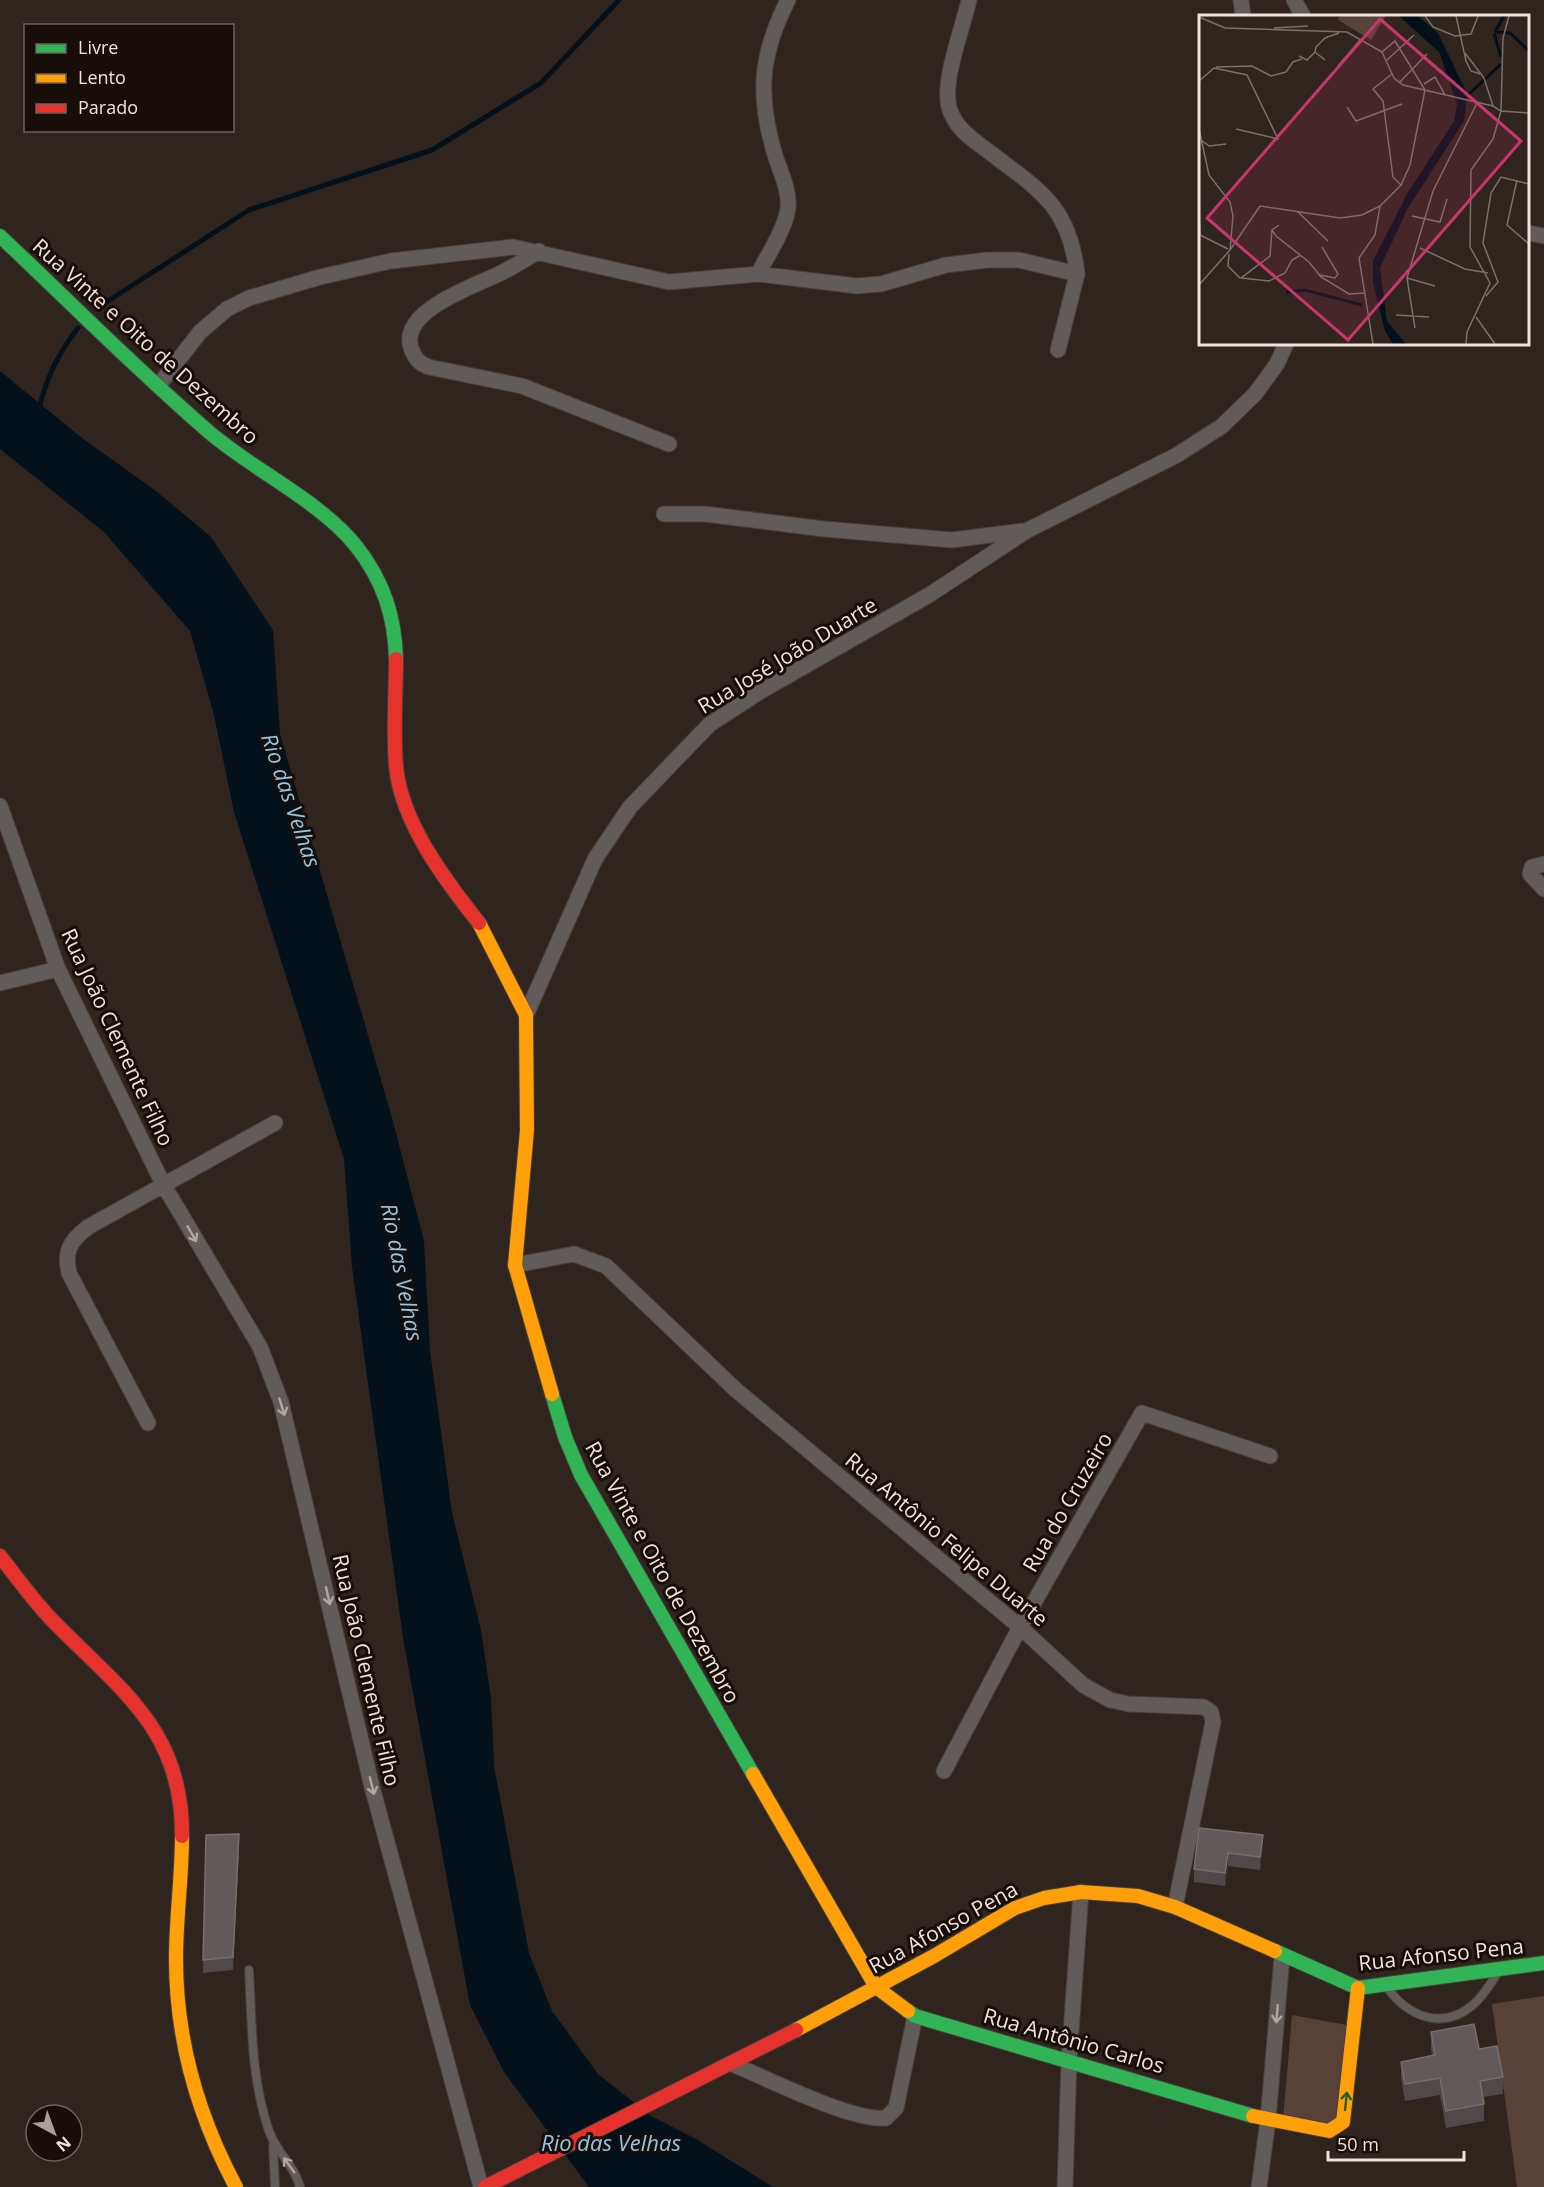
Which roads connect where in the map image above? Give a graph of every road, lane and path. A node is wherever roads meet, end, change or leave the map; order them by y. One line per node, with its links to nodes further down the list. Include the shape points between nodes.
1 (788, 0): 11 (street, via 769,41 762,77 768,130 787,192 788,210)
2 (969, 0): 12 (street, via 949,84 949,106 961,129 1030,183 1066,224 1074,246)
3 (1241, 0): 5 (street)
4 (1294, 0): 6 (street)
5 (1243, 15)
6 (1302, 15)
7 (1529, 233): 9 (street)
8 (0, 236): 15 (street, Rua Vinte e Oito de Dezembro)
9 (1544, 236)
10 (539, 251): 11 (street, via 669,282); 15 (street, via 513,247 391,261 249,298 227,309 207,326); 16 (street, via 418,319 409,342 418,362 429,368 522,386)
11 (758, 274): 12 (street, via 857,286 881,284 946,265 1019,260)
12 (1077, 274): 14 (street)
13 (1286, 345): 18 (street, Rua José João Duarte, via 1255,394 1222,426 1177,455)
14 (1058, 350)
15 (159, 385): 24 (street, Rua Vinte e Oito de Dezembro, via 210,433 339,527 376,573 393,616 396,767 406,808 444,879 480,926)
16 (669, 444)
17 (664, 514): 18 (street, Rua José João Duarte, via 705,514 952,540)
18 (1028, 530): 24 (street, Rua José João Duarte, via 928,595 710,724 630,807 595,859)
19 (0, 806): 22 (street, Rua João Clemente Filho)
20 (1544, 864): 21 (street, via 1532,867 1530,874)
21 (1544, 889)
22 (58, 969): 23 (street); 26 (street, Rua João Clemente Filho)
23 (0, 983)
24 (526, 1015): 27 (street, Rua Vinte e Oito de Dezembro, via 527,1130)
25 (275, 1123): 26 (street, Rua João Clemente Filho)
26 (164, 1184): 28 (street, Rua João Clemente Filho, via 88,1227 75,1237 66,1253 69,1273); 50 (street, Rua João Clemente Filho, one-way to 50, via 260,1347 281,1402 372,1787)
27 (515, 1265): 31 (street, Rua Antônio Felipe Duarte, via 574,1254 606,1266 736,1390); 40 (street, Rua Vinte e Oito de Dezembro, via 565,1437 581,1475)
28 (147, 1423)
29 (1270, 1456): 31 (street, Rua do Cruzeiro, via 1142,1413)
30 (0, 1556): 47 (street, via 38,1606 125,1694 160,1737 169,1755 181,1803 182,1832 176,2000 201,2113)
31 (1020, 1627): 32 (street, Rua do Cruzeiro); 34 (street, Rua Antônio Felipe Duarte, via 1083,1685 1103,1697 1142,1705 1204,1707 1213,1713)
32 (944, 1771)
33 (1081, 1892): 34 (street, Rua Afonso Pena, via 1138,1896); 40 (street, Rua Afonso Pena, via 1015,1908); 43 (street)
34 (1175, 1906): 35 (street, Rua Afonso Pena)
35 (1282, 1956): 41 (street, Rua Afonso Pena); 45 (street, one-way to 45)
36 (1544, 1963): 38 (street, Rua Afonso Pena)
37 (249, 1970): 46 (lane, via 256,2082)
38 (1499, 1971): 39 (street, Rua Afonso Pena); 39 (lane, via 1474,2003 1451,2017 1414,2013 1403,2007)
39 (1386, 1984): 41 (street, Rua Afonso Pena)
40 (876, 1987): 42 (street, Rua Antônio Carlos); 44 (street, Rua Afonso Pena)
41 (1358, 1988): 45 (street, Rua Antônio Carlos, one-way to 41, via 1329,2131 1341,2125)
42 (915, 2016): 43 (street, Rua Antônio Carlos); 44 (street, via 896,2108 886,2118 873,2119 816,2100)
43 (1068, 2060): 45 (street, Rua Antônio Carlos); 51 (street)
44 (732, 2064): 50 (street, Rua Afonso Pena)
45 (1268, 2120): 52 (street)
46 (273, 2145): 48 (lane); 49 (lane, one-way to 46, via 293,2170)
47 (236, 2187)
48 (275, 2187)
49 (300, 2187)
50 (483, 2187)
51 (1065, 2187)
52 (1259, 2187)

